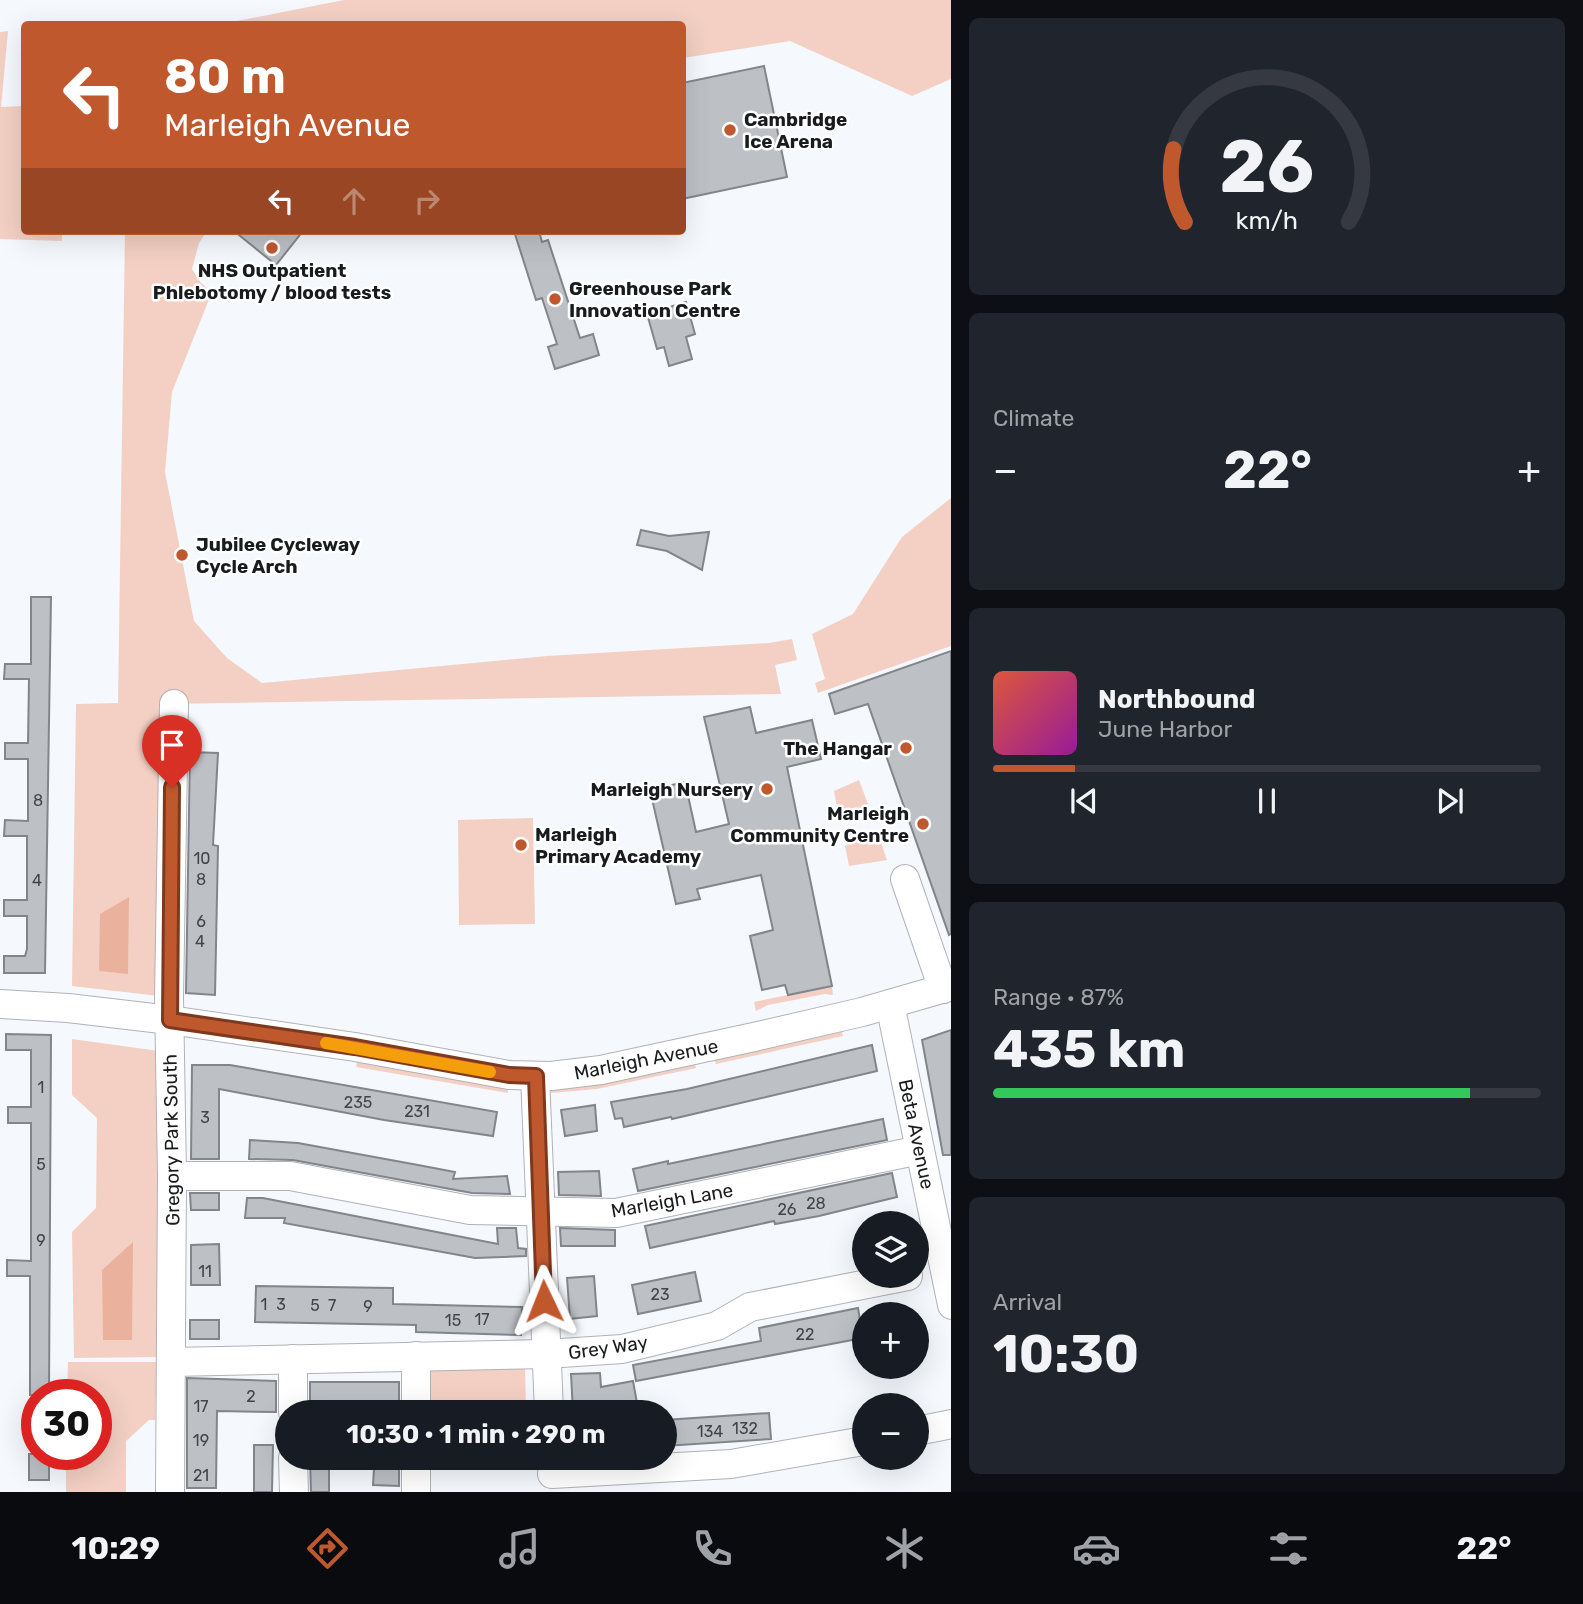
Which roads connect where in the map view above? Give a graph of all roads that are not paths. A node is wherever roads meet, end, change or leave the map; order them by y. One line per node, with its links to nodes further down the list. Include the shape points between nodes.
1 (174, 704): 6 (street, Gregory Park South)
2 (905, 879): 3 (street)
3 (947, 988): 5 (street, Marleigh Avenue)
4 (0, 1004): 6 (street, Marleigh Avenue)
5 (890, 1004): 7 (street, Marleigh Avenue, via 601,1070); 8 (street, Beta Avenue)
6 (170, 1020): 7 (street, Marleigh Avenue); 9 (street, Gregory Park South)
7 (536, 1076): 10 (street)
8 (920, 1150): 10 (street, Marleigh Lane, via 616,1213); 11 (street, Beta Avenue)
9 (172, 1176): 10 (street, Marleigh Lane, via 290,1176 470,1210); 17 (street, Gregory Park South)
10 (540, 1211): 14 (street)
11 (930, 1271): 13 (street, Beta Avenue)
12 (852, 1287): 14 (street, Grey Way, via 750,1307 718,1326 622,1349)
13 (951, 1305)
14 (546, 1354): 15 (street, Grey Way); 20 (street)
15 (416, 1356): 16 (street, Grey Way); 19 (street)
16 (293, 1359): 17 (street, Grey Way); 18 (street)
17 (171, 1362): 27 (street, Gregory Park South)
18 (293, 1400)
19 (416, 1400)
20 (548, 1400)
21 (951, 1424): 22 (street)
22 (929, 1429)
23 (852, 1443): 26 (street, via 731,1464)
24 (293, 1470): 28 (street)
25 (416, 1470): 29 (street)
26 (552, 1475)
27 (170, 1492)
28 (294, 1492)
29 (416, 1492)

